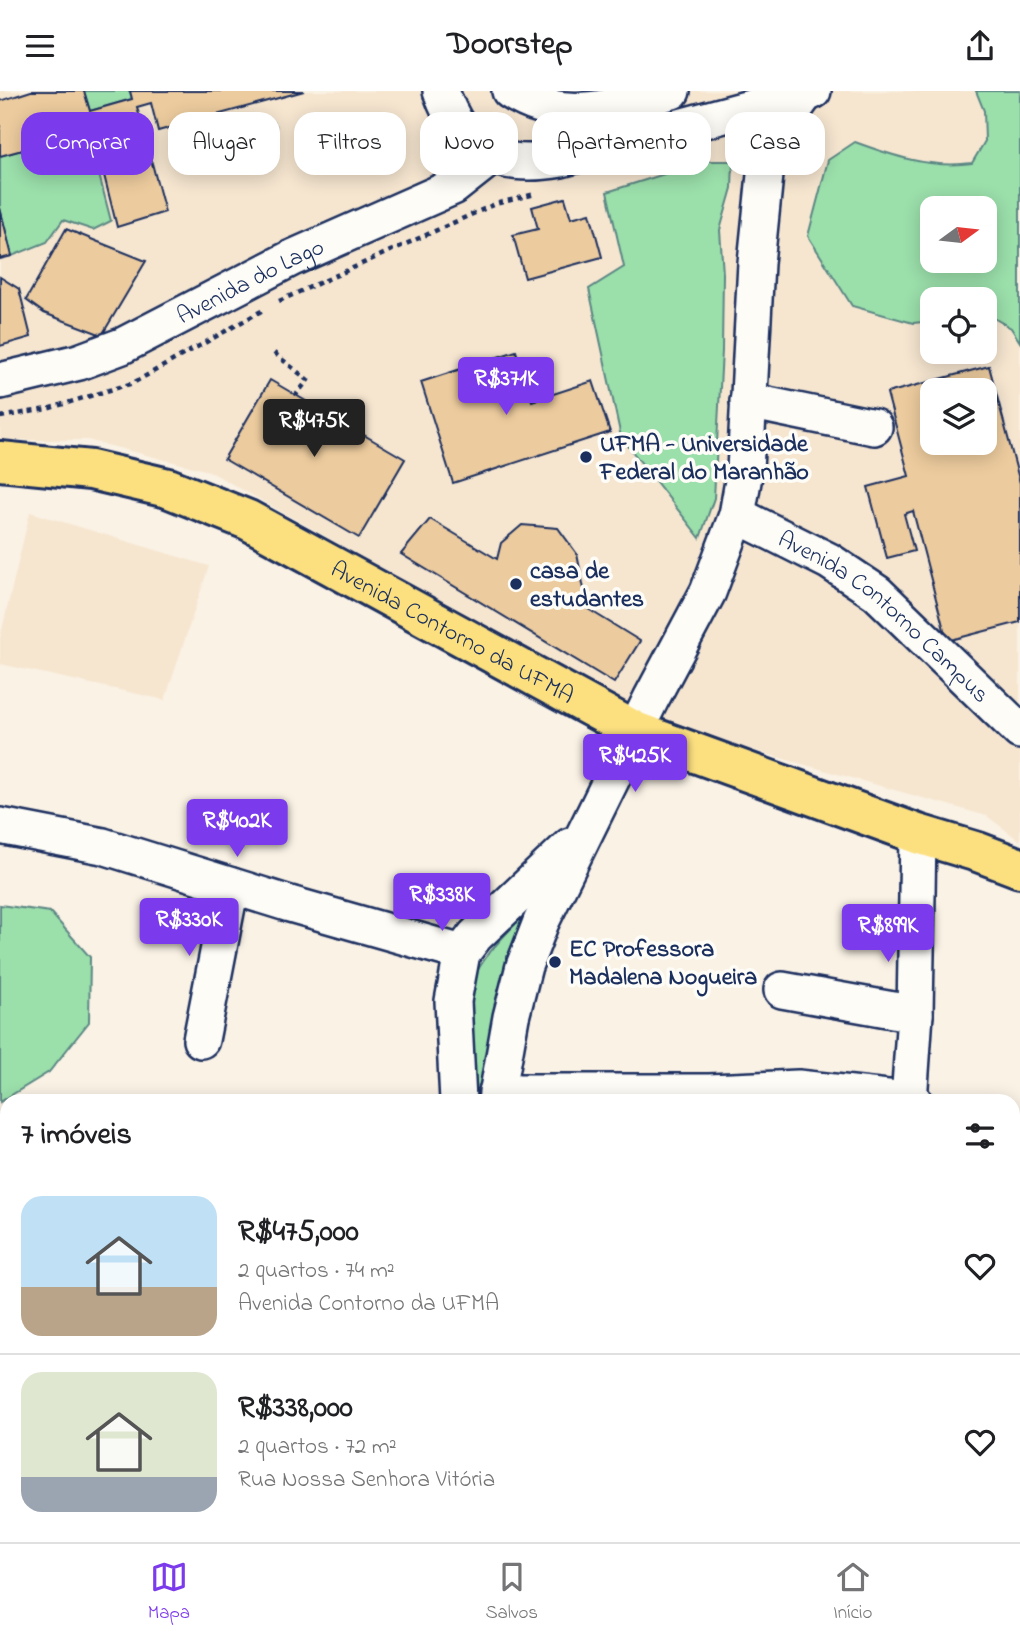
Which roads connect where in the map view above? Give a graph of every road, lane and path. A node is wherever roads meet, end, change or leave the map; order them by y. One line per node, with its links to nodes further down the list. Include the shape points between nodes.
1 (441, 91): 5 (street)
2 (510, 91): 3 (street, via 542,106 572,112 601,110)
3 (671, 91)
4 (808, 92): 6 (street, via 561,159); 12 (street, via 780,129 765,176)
5 (449, 112)
6 (518, 162)
7 (468, 175): 10 (street, Avenida do Lago, via 453,187 292,258 122,346 79,362)
8 (547, 191): 13 (path, via 495,204 275,303 133,383 47,409)
9 (274, 353): 11 (path, via 308,380)
10 (0, 381)
11 (296, 395)
12 (748, 401): 14 (street); 16 (street, via 745,470)
13 (0, 417)
14 (874, 426)
15 (0, 461): 17 (main road, Avenida Contorno da UFMA, via 92,470 168,488 247,520)
16 (737, 515): 17 (street, via 708,592); 18 (street, Avenida Contorno Campus, via 829,561 877,593)
17 (635, 731): 20 (street); 21 (main road, Avenida Contorno da UFMA)
18 (1020, 731)
19 (0, 826): 23 (street, via 103,846)
20 (585, 831): 24 (street, via 475,936); 29 (street, via 524,966)
21 (918, 834): 22 (main road, Avenida Contorno da UFMA); 26 (street)
22 (1020, 868)
23 (231, 886): 24 (street); 27 (street)
24 (463, 953): 28 (street, via 453,1001)
25 (782, 990): 26 (street)
26 (915, 1014): 32 (street)
27 (201, 1040)
28 (458, 1094)
29 (497, 1094)
30 (624, 1094): 31 (street, via 798,1088)
31 (854, 1094)
32 (911, 1094)

